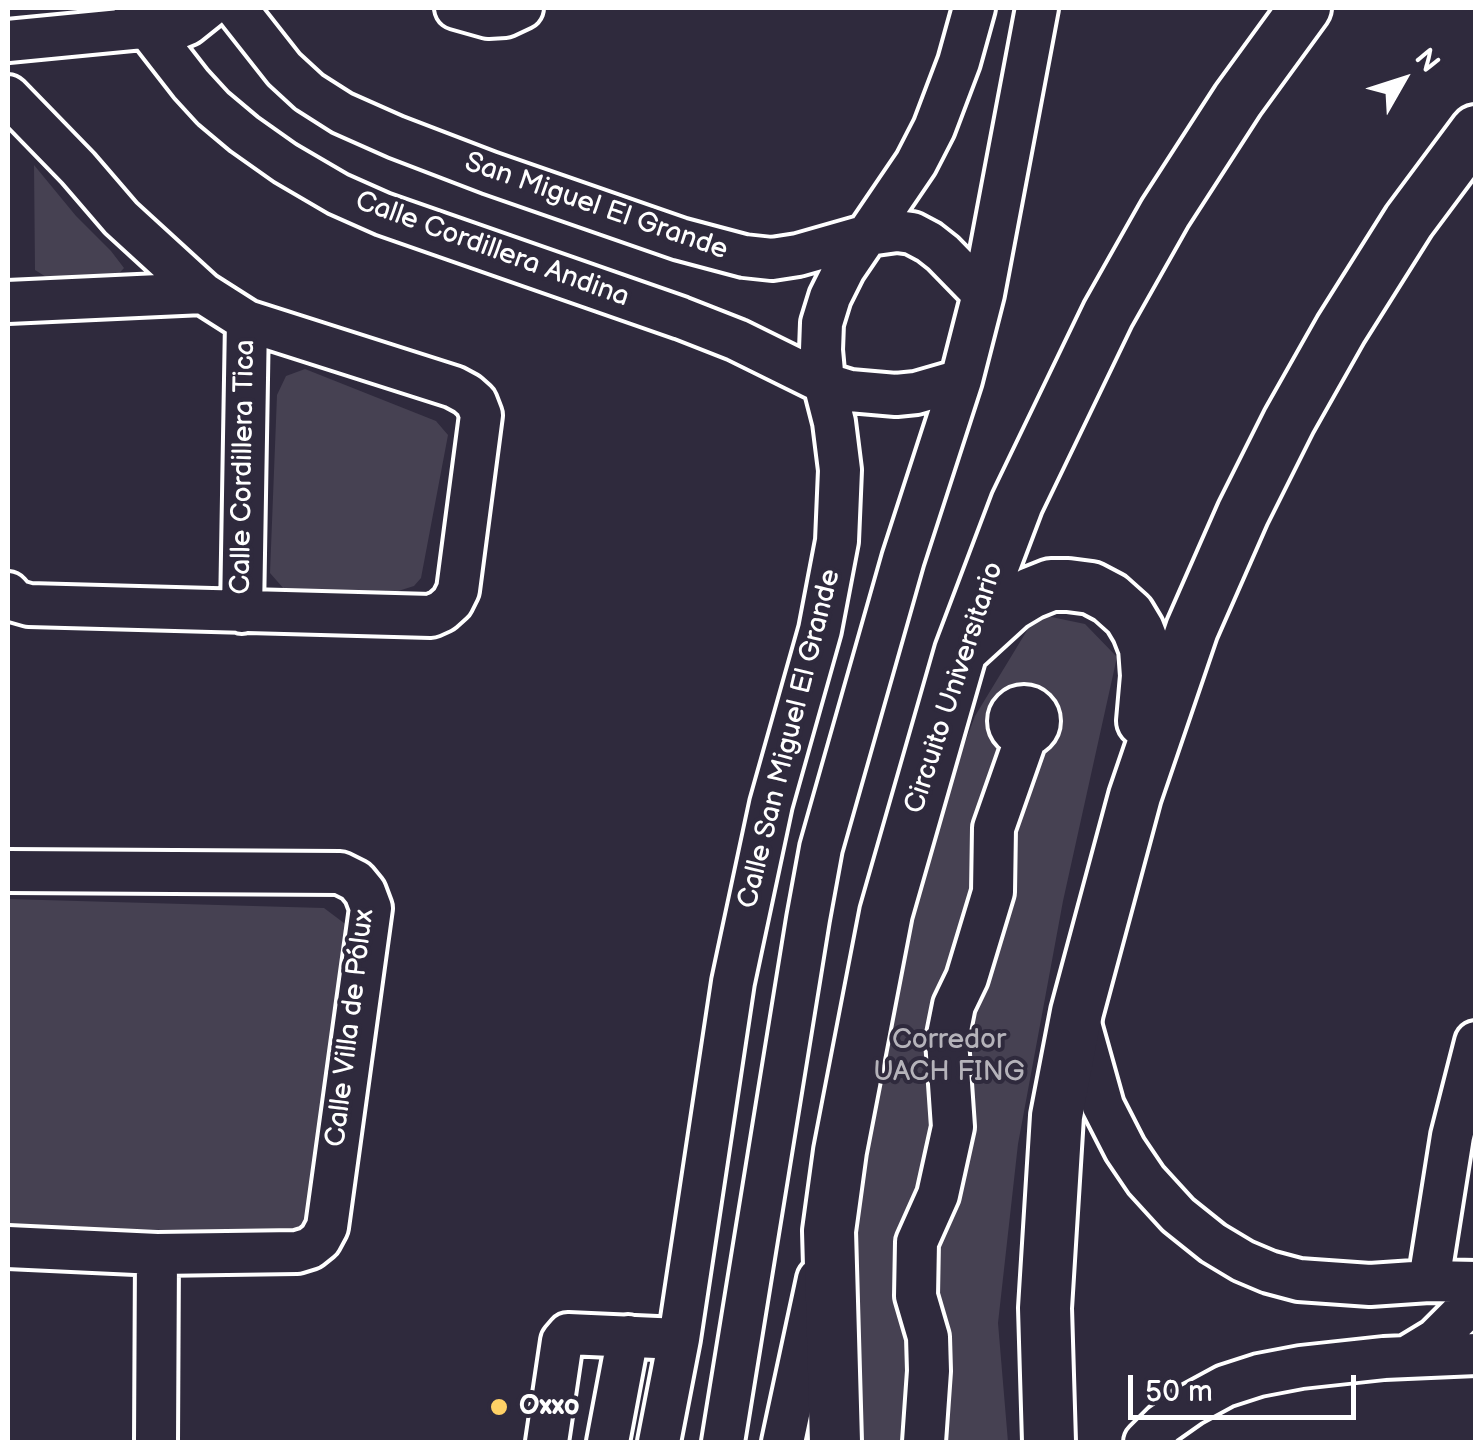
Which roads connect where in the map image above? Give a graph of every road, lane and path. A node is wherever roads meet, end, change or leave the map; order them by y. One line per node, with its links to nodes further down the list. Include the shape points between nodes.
1 (46, 8): 10 (street)
2 (208, 8): 9 (street, via 176,29)
3 (236, 8): 13 (street, San Miguel El Grande, via 309,92 396,138 490,173 744,256 798,254)
4 (456, 8): 5 (street, via 488,16)
5 (522, 8)
6 (974, 8): 13 (street, Calle San Miguel El Grande, via 934,128)
7 (1037, 8): 15 (street, Calle San Miguel El Grande)
8 (1305, 8): 22 (main road, Circuito Universitario, via 1238,100 1108,314 1017,504)
9 (135, 22): 10 (street); 19 (street, Calle Cordillera Andina, via 213,108 338,194 681,318)
10 (8, 40)
11 (8, 96): 14 (street, Calle Cordillera Tica, via 121,218)
12 (1476, 130): 24 (main road, via 1409,221 1289,421 1192,629)
13 (868, 236): 15 (street, San Miguel El Grande, via 912,233); 19 (street, Calle San Miguel El Grande, via 844,269 822,323)
14 (203, 293): 16 (street); 17 (street, Calle Cordillera Tica)
15 (984, 294): 18 (street, Calle San Miguel El Grande)
16 (8, 302)
17 (247, 321): 21 (street, Calle Cordillera Tica); 21 (street, Calle Cordillera Tica, via 454,387 481,414 458,590 442,611)
18 (961, 380): 19 (street, via 896,396); 43 (street, Calle San Miguel El Grande, via 902,559 822,848)
19 (824, 383): 36 (street, Calle San Miguel El Grande, via 840,470 838,541 734,982)
20 (8, 593): 21 (street, Calle Cordillera Tica, via 29,604)
21 (242, 612)
22 (961, 651): 24 (main road, via 1031,592 1068,585 1110,598 1129,615 1145,648); 29 (main road, Circuito Universitario, via 886,913)
23 (1026, 737): 46 (street, via 994,828 993,892 947,1040 953,1127 938,1196 916,1242 916,1296 928,1336)
24 (1135, 796): 26 (main road)
25 (8, 870): 31 (street, Calle Villa de Pólux, via 340,873 365,892 371,908 320,1240 297,1252)
26 (1077, 1012): 32 (street, via 1103,1106 1125,1149 1178,1214 1213,1242 1242,1261 1299,1280); 47 (main road, via 1057,1116 1045,1308)
27 (1476, 1042): 28 (street)
28 (1464, 1136): 32 (street)
29 (829, 1232): 44 (street); 45 (main road, Circuito Universitario)
30 (8, 1247): 31 (street, Calle Villa de Pólux)
31 (157, 1254): 39 (street)
32 (1429, 1281): 33 (street)
33 (1476, 1282)
34 (1476, 1291): 38 (street, via 1436,1339)
35 (628, 1336): 36 (street); 40 (street, via 564,1337); 41 (street)
36 (678, 1340): 42 (street, Calle San Miguel El Grande)
37 (1476, 1354): 38 (street)
38 (1408, 1356): 48 (street, via 1258,1375 1190,1406)
39 (156, 1442)
40 (547, 1442)
41 (608, 1442)
42 (659, 1442)
43 (723, 1442)
44 (782, 1442)
45 (835, 1442)
46 (924, 1442)
47 (1049, 1442)
48 (1145, 1442)

